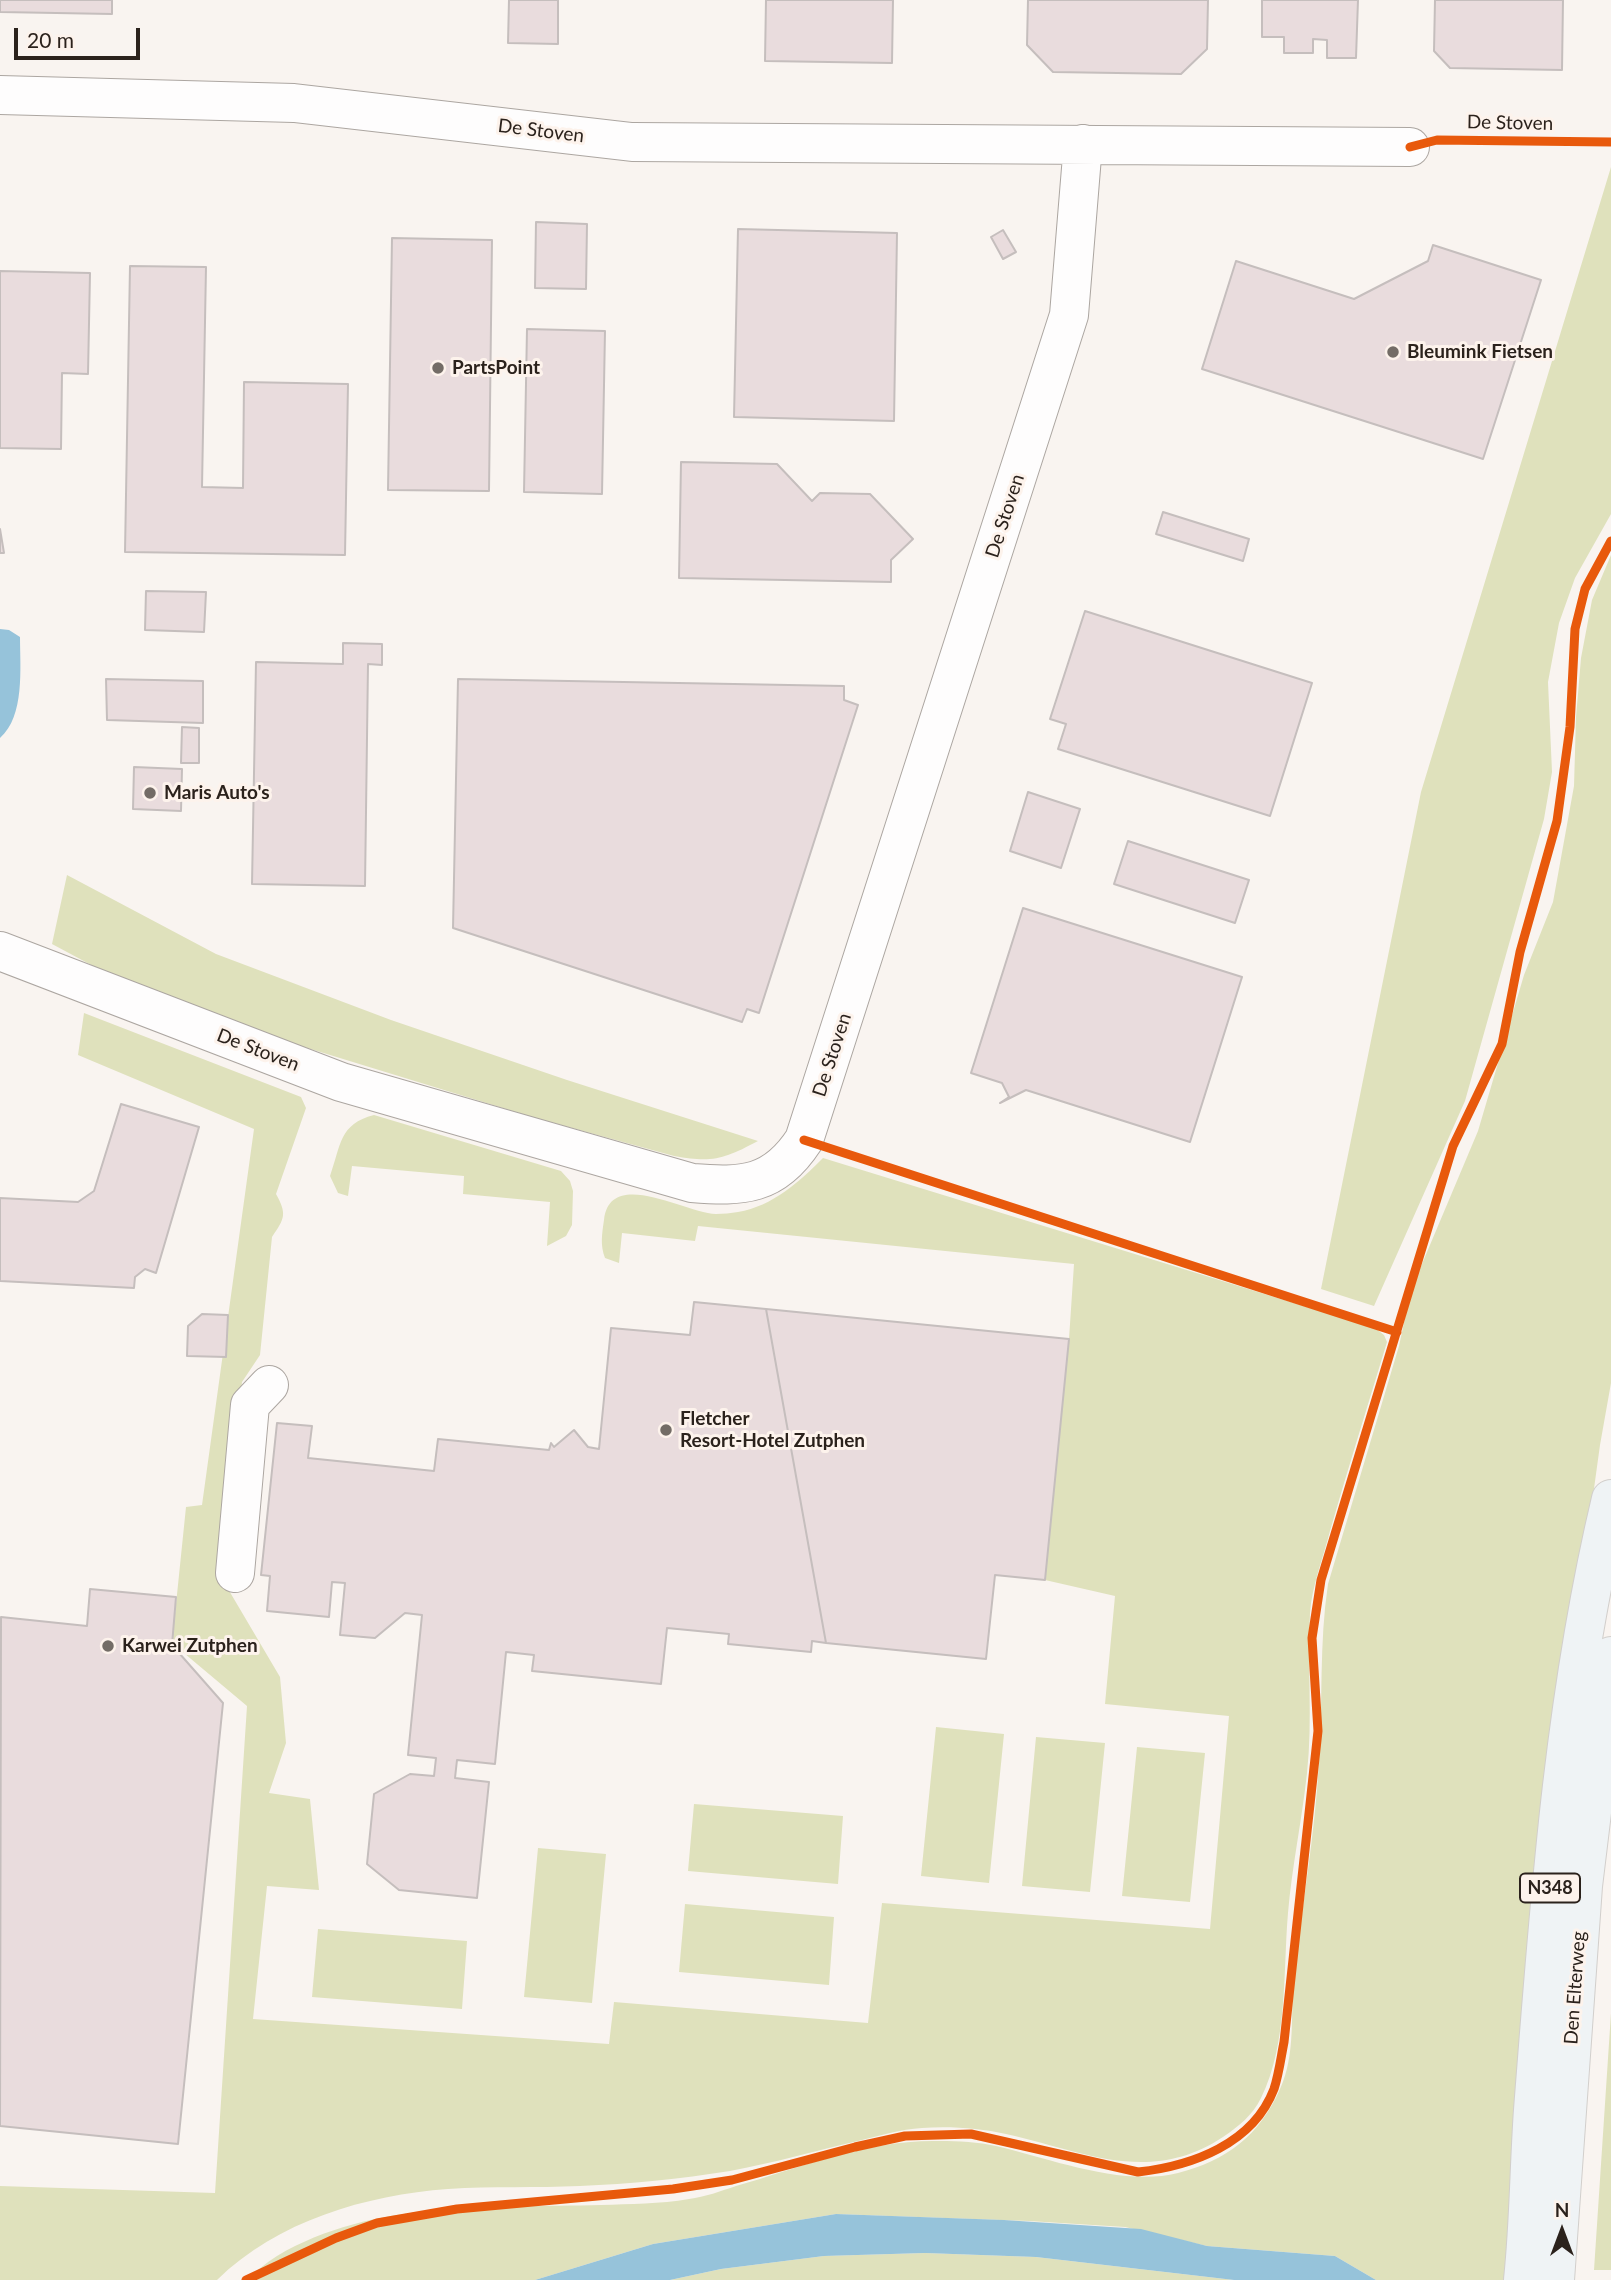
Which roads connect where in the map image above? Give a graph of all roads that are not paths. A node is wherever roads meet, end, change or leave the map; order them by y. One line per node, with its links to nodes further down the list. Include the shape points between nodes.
1 (0, 95): 2 (street, De Stoven, via 294,103 632,142)
2 (1083, 145): 3 (street, De Stoven); 4 (street, De Stoven, via 1069,315 804,1140 791,1161 759,1180 726,1185 692,1183 341,1082)
3 (1410, 147)
4 (0, 951)
5 (269, 1385): 7 (street, via 250,1405)
6 (1611, 1499): 9 (main road, N348, via 1597,1557 1556,1832)
7 (235, 1573)
8 (1611, 1656): 10 (main road, Den Elterweg / N348, via 1583,1886)
9 (1523, 2280)
10 (1555, 2280)

